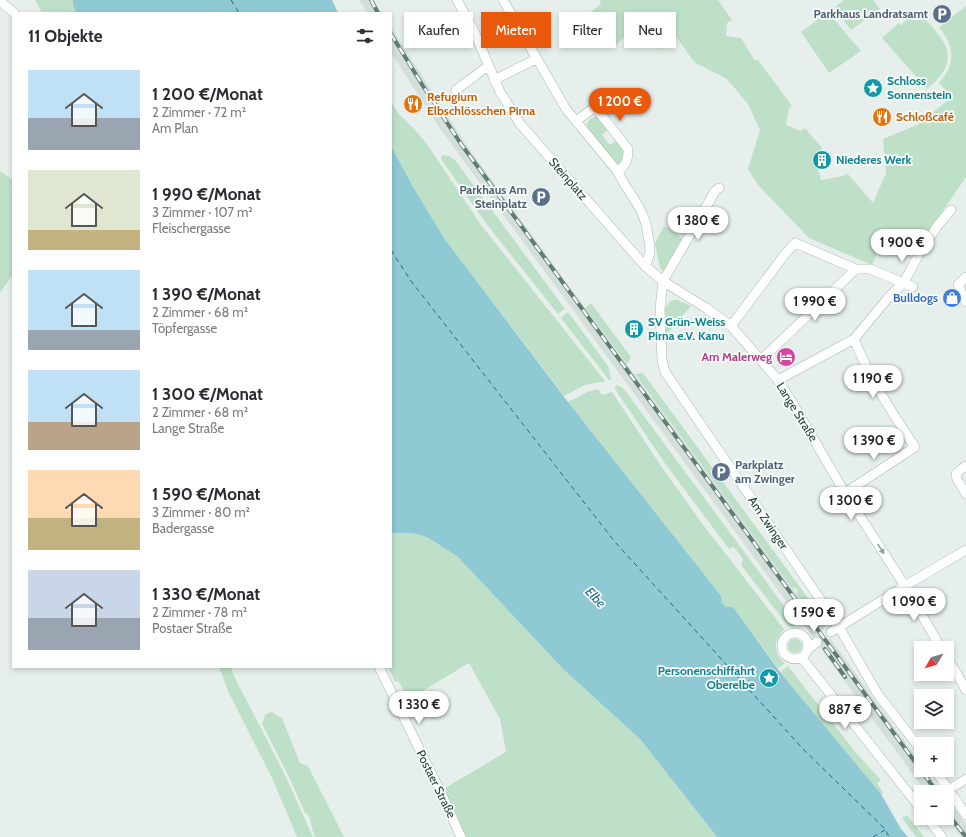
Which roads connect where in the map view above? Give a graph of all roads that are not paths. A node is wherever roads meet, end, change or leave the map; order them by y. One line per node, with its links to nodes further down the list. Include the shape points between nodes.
1 (457, 0): 6 (street, Steinplatz)
2 (503, 0): 5 (street)
3 (0, 1): 4 (street)
4 (13, 12)
5 (536, 59): 7 (street); 9 (street)
6 (488, 66): 7 (street, Steinplatz); 8 (street)
7 (494, 80): 13 (street, Steinplatz, via 521,125)
8 (456, 90)
9 (576, 121): 10 (street); 10 (street, via 595,107 628,149 626,164)
10 (618, 172): 13 (street, via 645,220 650,256)
11 (719, 188): 16 (street)
12 (951, 210): 17 (street, via 938,225)
13 (645, 266): 16 (street, Steinplatz)
14 (856, 269): 17 (street, via 870,269); 21 (street, via 795,243); 23 (street)
15 (966, 278): 19 (street, via 958,285)
16 (663, 281): 20 (street, Steinplatz); 30 (street, Am Zwinger, via 660,309 662,360 665,372)
17 (904, 282): 18 (street); 22 (street)
18 (913, 287)
19 (966, 302)
20 (712, 312): 21 (street, Lange Straße)
21 (731, 326): 23 (street, Lange Straße)
22 (854, 339): 24 (street); 26 (street, via 861,357 914,447)
23 (761, 360): 24 (street, Lange Straße)
24 (778, 380): 26 (street, Lange Straße)
25 (966, 466): 27 (street, via 956,474)
26 (845, 493): 29 (street, Lange Straße, one-way to 29)
27 (966, 494)
28 (966, 550): 29 (street)
29 (905, 586): 30 (street); 31 (street, Lange Straße)
30 (835, 629): 38 (street, Am Zwinger, via 877,693)
31 (937, 641)
32 (816, 642): 33 (street)
33 (807, 650): 34 (street); 34 (street, via 806,641 800,635 791,634 785,638 782,646 784,653 794,659)
34 (801, 657): 41 (street)
35 (379, 668): 45 (street, Postaer Straße)
36 (954, 670): 37 (street)
37 (966, 690)
38 (914, 741)
39 (966, 779): 40 (street)
40 (954, 787)
41 (914, 800)
42 (954, 800): 43 (street)
43 (966, 815)
44 (933, 825): 46 (street)
45 (461, 837)
46 (942, 837)

